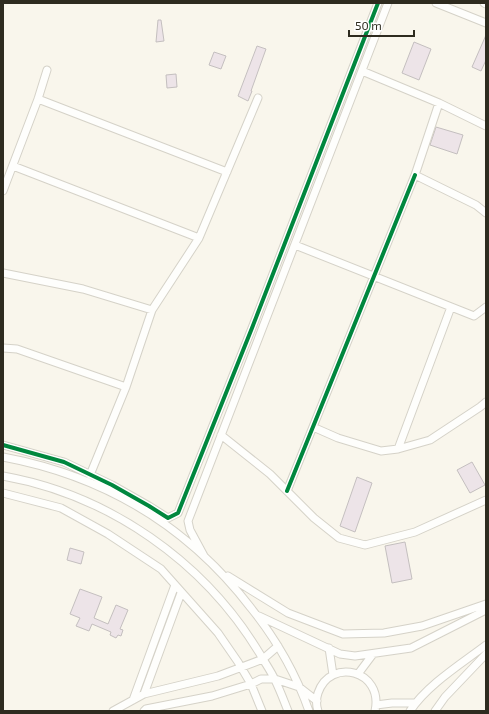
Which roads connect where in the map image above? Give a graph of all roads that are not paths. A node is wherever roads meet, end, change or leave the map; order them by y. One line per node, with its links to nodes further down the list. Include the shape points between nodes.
1 (378, 3): 31 (street, via 178,513 168,518)
2 (388, 3): 6 (street)
3 (436, 3): 4 (street)
4 (486, 23)
5 (48, 70): 8 (street)
6 (362, 71): 9 (street); 17 (street)
7 (258, 98): 12 (street)
8 (38, 99): 11 (street); 12 (street)
9 (439, 103): 10 (street); 13 (street)
10 (486, 126)
11 (13, 166): 14 (street); 16 (street)
12 (227, 172): 16 (street)
13 (416, 175): 15 (street); 19 (street)
14 (3, 191)
15 (486, 213)
16 (199, 238): 22 (street)
17 (295, 245): 19 (street); 27 (street)
18 (3, 273): 22 (street, via 83,289)
19 (374, 277): 21 (street); 26 (street)
20 (486, 307): 21 (street, via 474,316)
21 (452, 308): 29 (street)
22 (152, 310): 24 (street)
23 (3, 348): 24 (street, via 17,349)
24 (126, 386): 31 (street)
25 (486, 402): 29 (street, via 430,440)
26 (314, 426): 29 (street, via 338,438 381,451); 33 (street)
27 (221, 435): 33 (street, via 270,474); 36 (street, via 188,521)
28 (3, 445): 31 (street, via 64,462)
29 (398, 449)
30 (3, 456): 36 (street, via 65,472 108,490 156,517)
31 (90, 475)
32 (3, 476): 48 (street, via 58,490 101,508 160,544 211,589 241,625)
33 (287, 492): 35 (street, via 339,538 365,545 415,532)
34 (3, 493): 38 (street, via 61,508 108,534 160,569)
35 (486, 500)
36 (204, 556): 37 (street)
37 (221, 572): 40 (street, via 288,613 344,634 384,633 422,626); 42 (street)
38 (175, 585): 39 (street); 56 (street)
39 (182, 592): 49 (street, via 218,633); 55 (street)
40 (486, 604)
41 (486, 610): 46 (street, via 411,648)
42 (257, 615): 44 (street); 45 (street)
43 (486, 645): 58 (street, via 432,686)
44 (278, 646): 48 (street); 54 (street)
45 (329, 648): 46 (street, via 340,654); 51 (street)
46 (373, 654): 50 (street)
47 (486, 656): 68 (street, via 445,697)
48 (263, 659): 49 (street); 52 (street)
49 (241, 667): 53 (street); 55 (street, via 218,676)
50 (358, 674): 51 (street, via 346,672); 60 (street, via 372,686)
51 (333, 675): 57 (street, via 323,683)
52 (275, 679): 53 (street); 54 (street); 64 (street)
53 (251, 684): 59 (street); 63 (street)
54 (299, 687): 57 (street); 65 (street)
55 (144, 694): 56 (street)
56 (133, 700): 61 (street)
57 (317, 701): 66 (street)
58 (415, 703): 60 (street, via 392,703); 67 (street)
59 (164, 708): 62 (street)
60 (376, 708)
61 (113, 711)
62 (144, 711)
63 (262, 711)
64 (288, 711)
65 (309, 711)
66 (318, 711)
67 (410, 711)
68 (435, 711)

